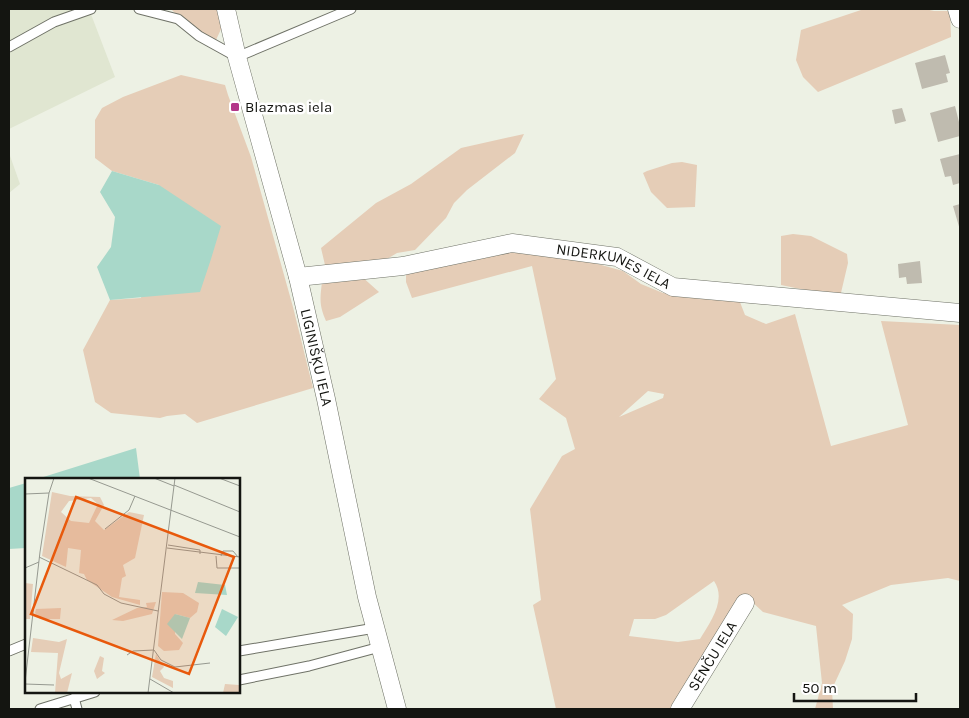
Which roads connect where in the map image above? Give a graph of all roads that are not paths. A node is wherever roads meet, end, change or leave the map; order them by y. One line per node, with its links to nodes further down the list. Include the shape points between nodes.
1 (91, 9): 7 (lane, via 54,22)
2 (139, 9): 8 (lane, via 178,19)
3 (226, 9): 8 (street, LIGINIŠĶU IELA)
4 (351, 9): 8 (lane)
5 (958, 9): 6 (street)
6 (960, 19)
7 (9, 47)
8 (236, 57): 9 (street, LIGINIŠĶU IELA)
9 (298, 277): 10 (street, NIDERKUNES IELA, via 403,266 512,243 617,257 674,287); 12 (street, LIGINIŠĶU IELA)
10 (960, 313)
11 (745, 603): 23 (street, SENČU IELA)
12 (375, 628): 14 (street, LIGINIŠĶU IELA); 16 (lane)
13 (25, 644): 15 (lane)
14 (380, 647): 17 (lane); 22 (street, LIGINIŠĶU IELA)
15 (9, 651)
16 (240, 651)
17 (240, 680)
18 (92, 693): 19 (lane)
19 (74, 698): 20 (lane); 21 (lane)
20 (40, 709)
21 (77, 709)
22 (396, 709)
23 (680, 709)

